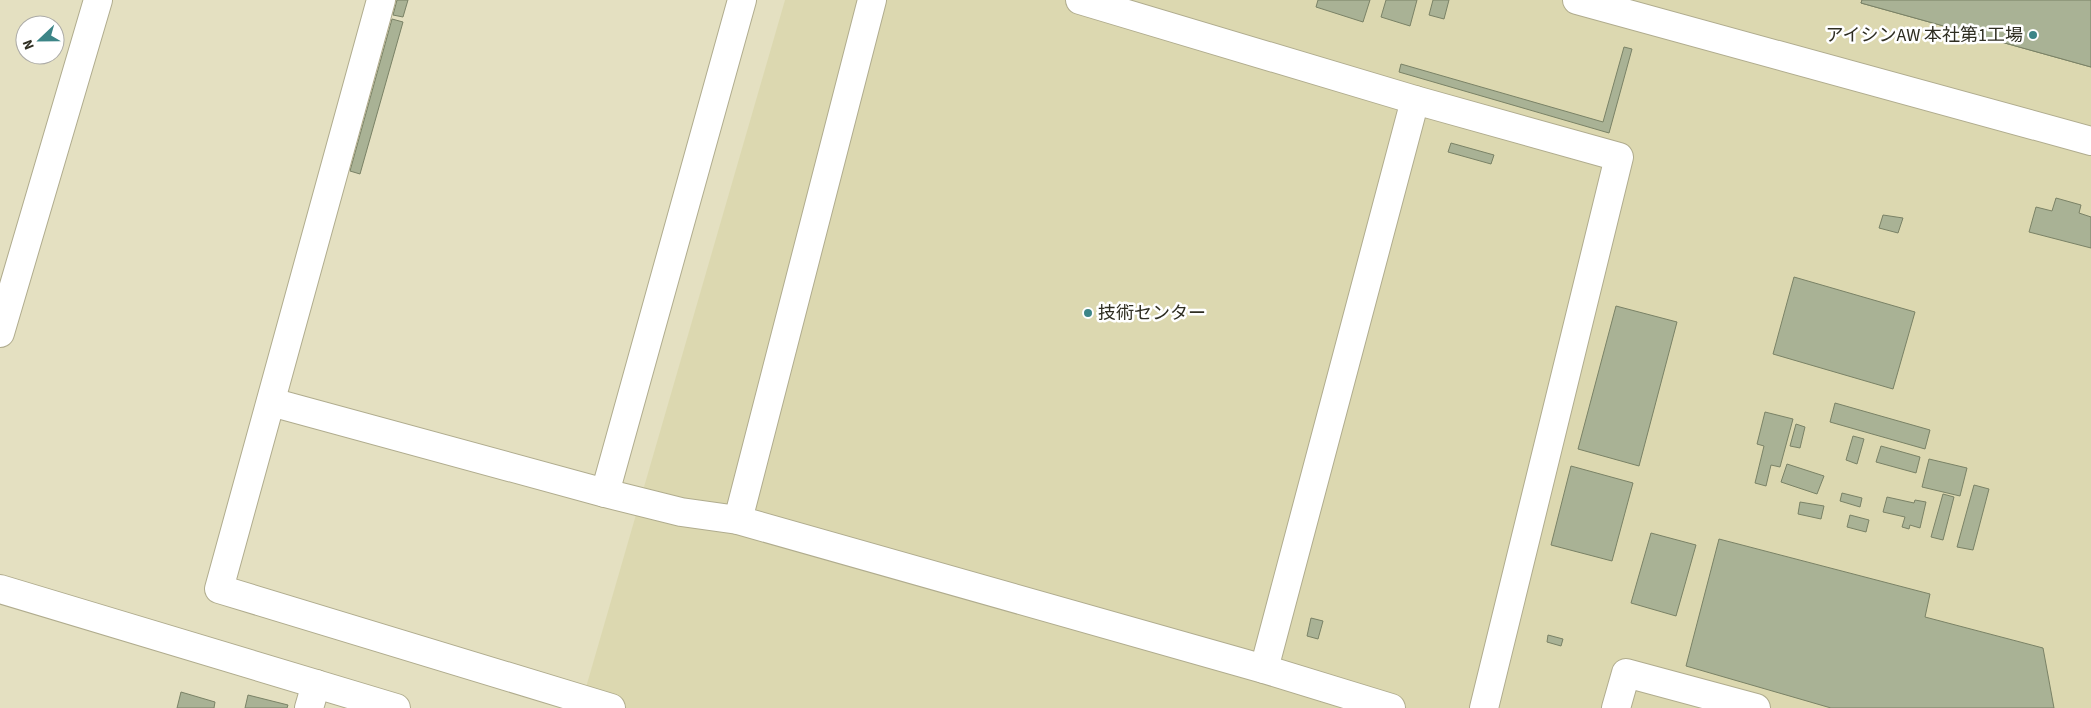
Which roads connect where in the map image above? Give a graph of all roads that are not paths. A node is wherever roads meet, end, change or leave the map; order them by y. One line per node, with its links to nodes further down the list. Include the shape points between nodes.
1 (98, 0): 9 (street)
2 (381, 0): 10 (street)
3 (742, 0): 11 (street)
4 (872, 0): 12 (street)
5 (1080, 0): 7 (street)
6 (1577, 0): 8 (street)
7 (1415, 100): 14 (street); 19 (street, via 1619,157)
8 (2091, 141)
9 (0, 333)
10 (271, 402): 11 (street); 17 (street, via 219,590)
11 (605, 493): 12 (street, via 681,512)
12 (738, 520): 14 (street)
13 (0, 589): 15 (street)
14 (1264, 669): 18 (street)
15 (312, 696): 16 (street)
16 (396, 708)
17 (611, 708)
18 (1391, 708)
19 (1484, 708)
20 (1616, 708): 21 (street, via 1626,673)
21 (1756, 708)

